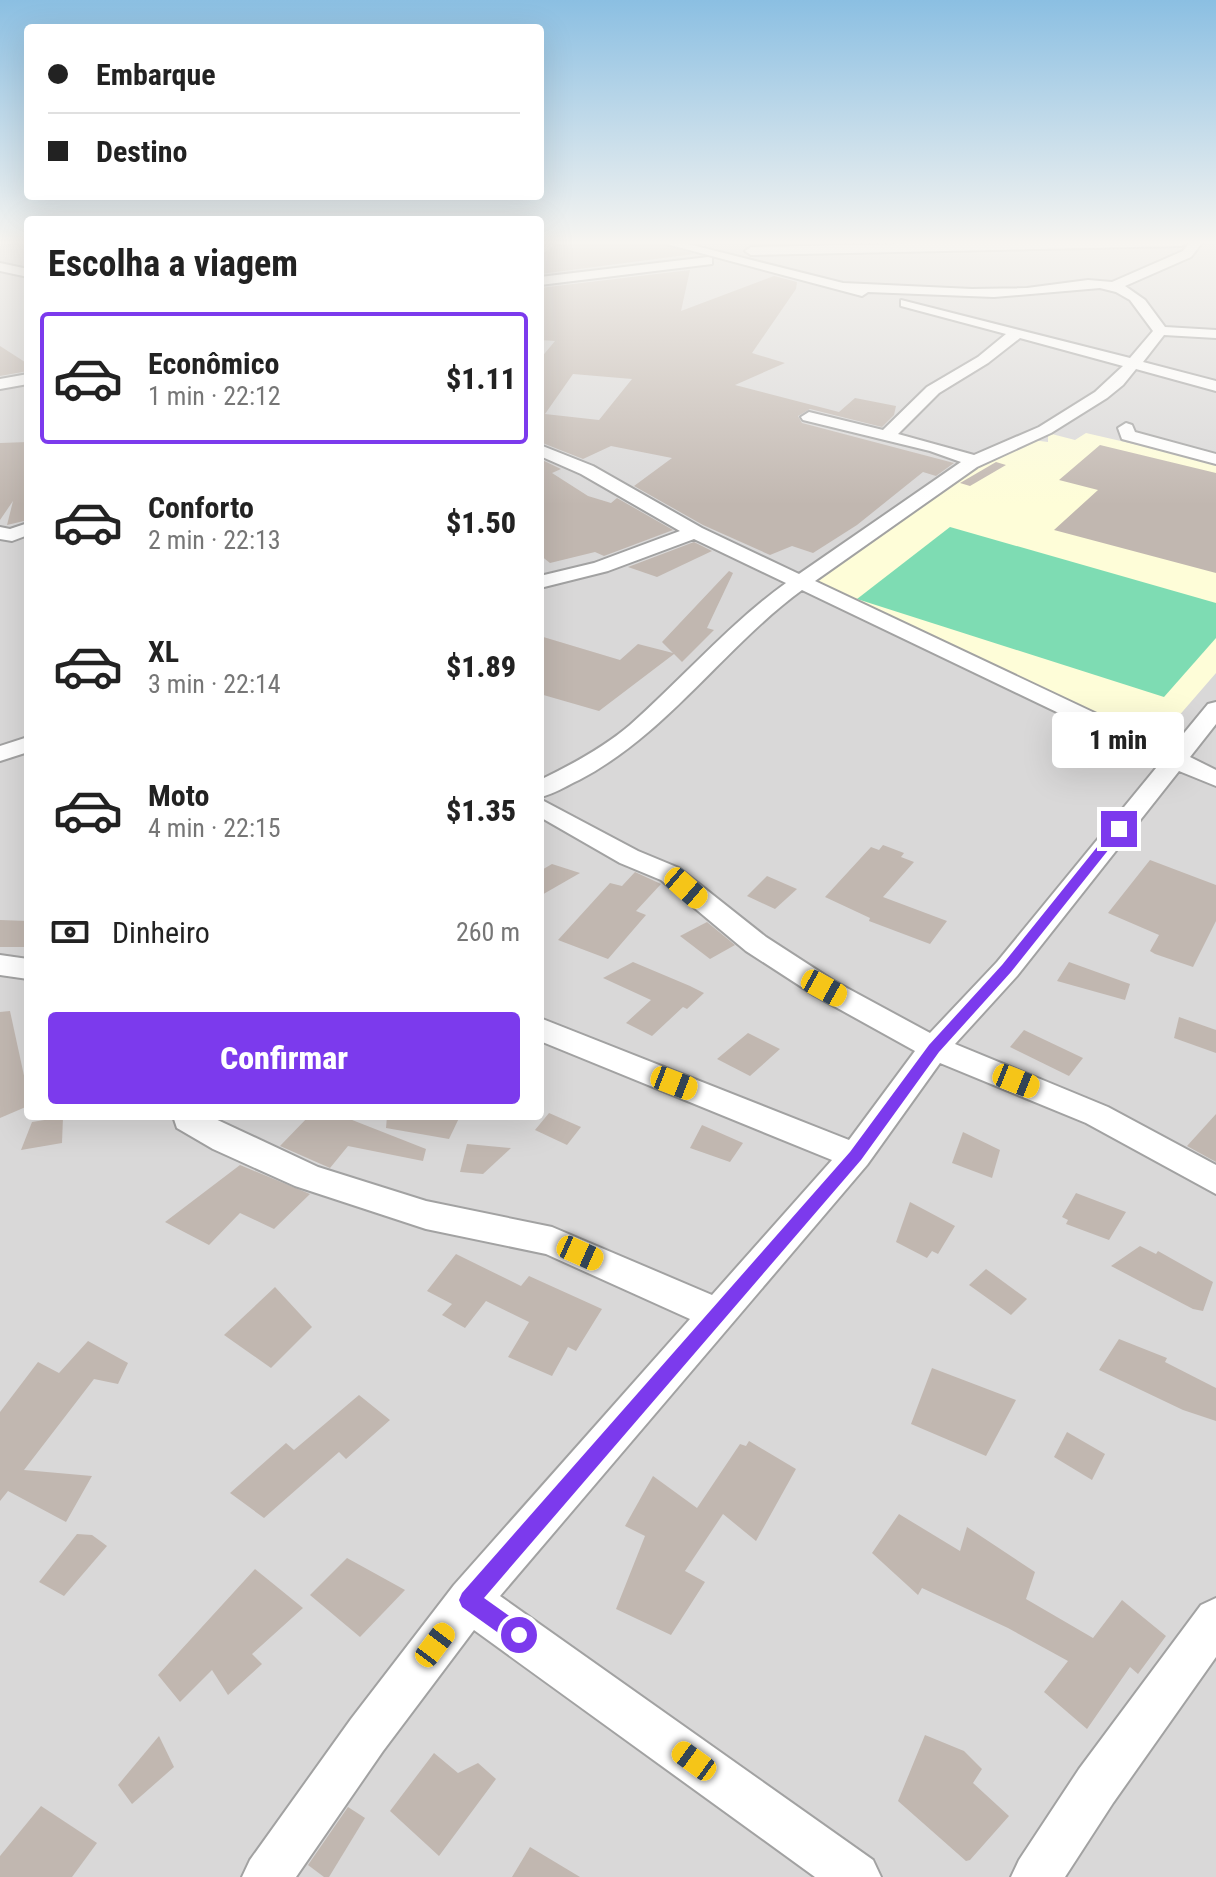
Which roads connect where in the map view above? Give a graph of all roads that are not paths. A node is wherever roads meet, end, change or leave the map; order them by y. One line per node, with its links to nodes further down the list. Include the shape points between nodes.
1 (1004, 330): 3 (street)
2 (1160, 331): 4 (street); 5 (street)
3 (1017, 333): 5 (street); 11 (street, via 933,390)
4 (1216, 334)
5 (1131, 364): 8 (street); 14 (street, via 1118,382 1045,430)
6 (24, 380): 7 (street)
7 (0, 384)
8 (1216, 386)
9 (809, 417): 11 (street)
10 (1126, 428): 13 (street, via 1128,435)
11 (886, 436): 14 (street)
12 (544, 452): 16 (street, via 587,470)
13 (1216, 459)
14 (974, 461): 19 (street)
15 (24, 530): 17 (street)
16 (695, 532): 18 (street, via 601,567); 19 (street)
17 (0, 533)
18 (544, 581)
19 (799, 583): 23 (street); 25 (street, via 763,609 636,732)
20 (1216, 709): 23 (street)
21 (24, 745): 22 (street)
22 (0, 754)
23 (1175, 759): 24 (street); 30 (street, via 1007,969)
24 (1216, 779)
25 (544, 788)
26 (544, 809): 30 (street, via 670,874 756,944)
27 (0, 965): 28 (street)
28 (24, 968)
29 (544, 1031): 32 (street)
30 (934, 1048): 32 (street); 33 (street, via 1097,1115)
31 (190, 1120): 34 (street, via 307,1177 426,1215 552,1241)
32 (855, 1156): 34 (street)
33 (1216, 1181)
34 (719, 1315): 35 (street)
35 (469, 1600): 37 (street); 38 (street)
36 (1216, 1620): 39 (street)
37 (267, 1877)
38 (856, 1877)
39 (1036, 1877)

